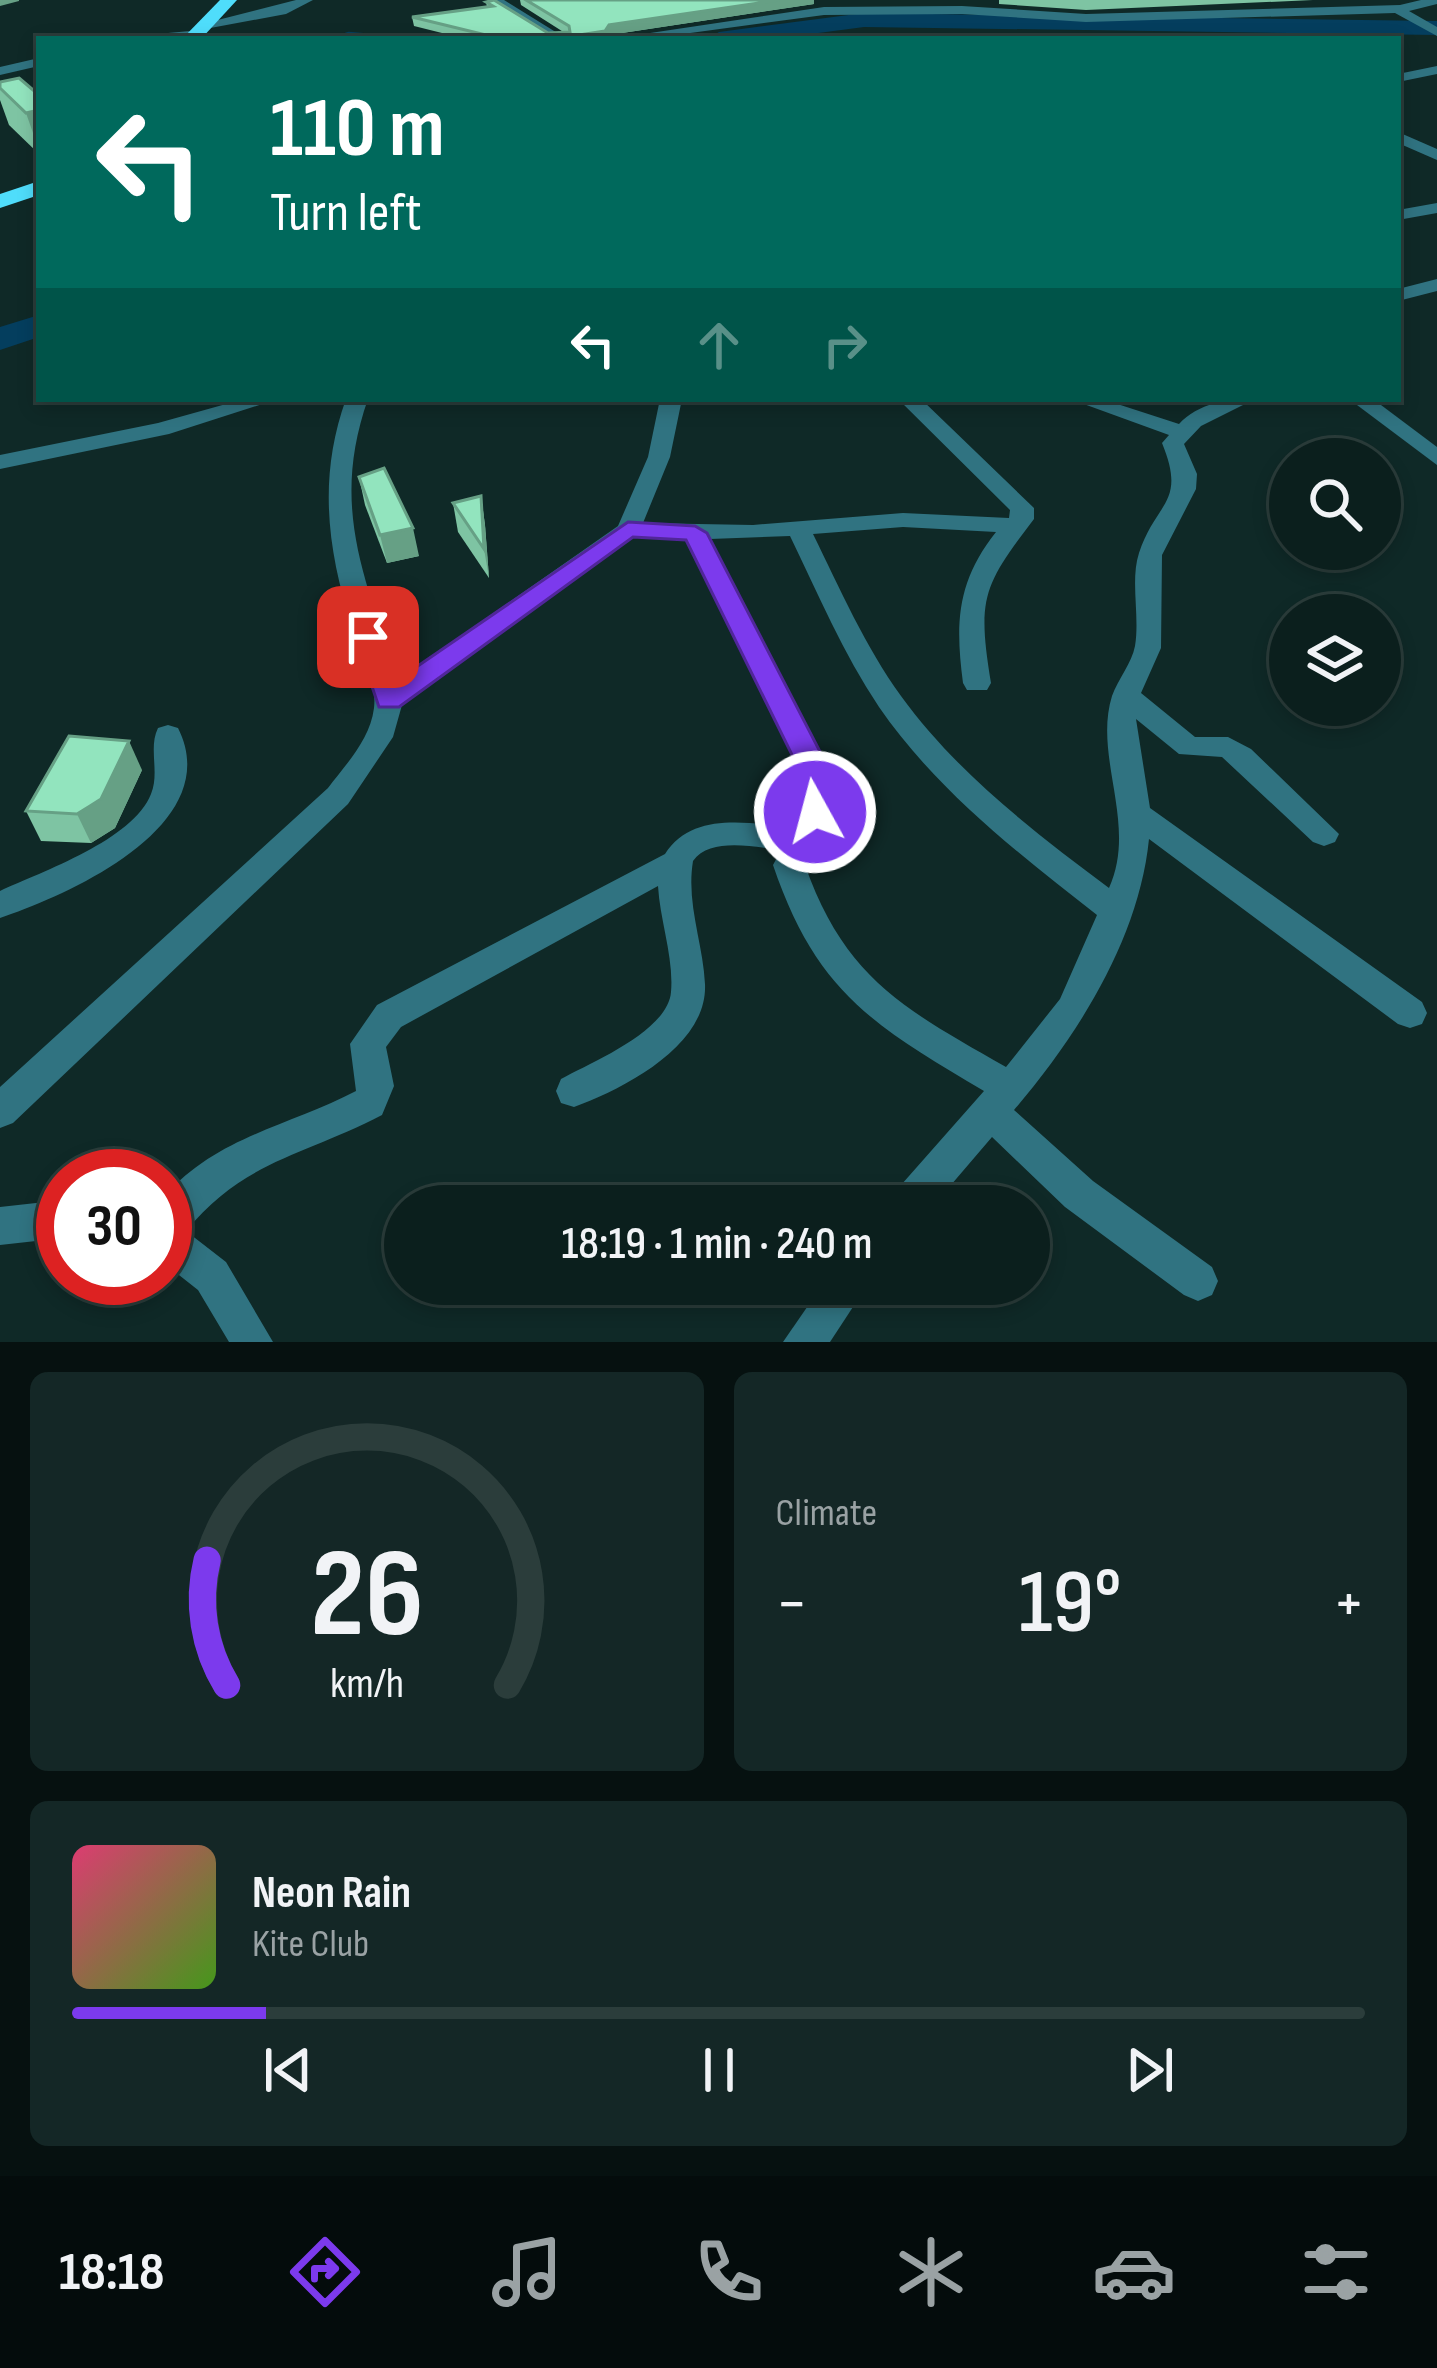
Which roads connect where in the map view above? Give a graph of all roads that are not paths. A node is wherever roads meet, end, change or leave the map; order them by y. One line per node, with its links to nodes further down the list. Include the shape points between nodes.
1 (229, 0): 12 (highway)
2 (307, 0): 12 (street)
3 (495, 0): 11 (street)
4 (1092, 0): 8 (street)
5 (1200, 0): 10 (street)
6 (1376, 0): 9 (street)
7 (1437, 0): 9 (street)
8 (1149, 3)
9 (1406, 12): 10 (street); 13 (street)
10 (1217, 15): 16 (street, via 824,11)
11 (533, 26): 14 (street); 15 (street)
12 (198, 32)
13 (1437, 32)
14 (525, 36)
15 (554, 36)
16 (638, 36)
17 (1401, 62): 19 (street)
18 (36, 63): 20 (street)
19 (1437, 66): 21 (street)
20 (0, 71)
21 (1401, 77)
22 (1437, 135): 23 (street)
23 (1401, 139)
24 (1401, 140): 25 (street)
25 (1437, 155)
26 (36, 189): 27 (highway)
27 (0, 201)
28 (1437, 208): 29 (street)
29 (1401, 214)
30 (1437, 285): 31 (street)
31 (1401, 294)
32 (256, 402): 41 (street)
33 (356, 402): 48 (street, via 341,436 335,500 346,572)
34 (670, 402): 44 (street, via 659,457)
35 (912, 402): 42 (street, via 1022,508)
36 (1090, 402): 39 (street)
37 (1238, 402): 39 (street)
38 (1364, 402): 40 (street)
39 (1179, 431): 47 (street, via 1174,443 1184,489 1150,555 1148,648)
40 (1437, 458)
41 (0, 462)
42 (1016, 526): 43 (street, via 903,520); 46 (street, via 973,585 968,630)
43 (798, 529): 45 (street); 55 (street, via 864,660 912,730 1016,835)
44 (628, 530): 45 (street); 48 (street)
45 (695, 533): 52 (street, via 815,771 819,793)
46 (977, 683)
47 (1126, 696): 50 (street, via 1121,725); 51 (street, via 1190,747 1241,755)
48 (389, 700): 59 (street, via 373,749 338,796)
49 (168, 735): 54 (street, via 170,775 152,820 128,841)
50 (1136, 814): 55 (street, via 1129,879); 56 (street)
51 (1324, 834)
52 (801, 840): 53 (street, via 716,832 690,842); 58 (street, via 790,865 825,953 849,984)
53 (674, 863): 57 (street, via 670,889 686,1005 653,1043); 61 (street, via 389,1016 368,1044 376,1086 369,1103 235,1156)
54 (0, 905)
55 (1114, 910): 58 (street, via 1073,1008)
56 (1410, 1013)
57 (574, 1091)
58 (1000, 1099): 60 (street); 65 (street, via 1095,1207)
59 (0, 1111)
60 (926, 1185)
61 (192, 1194)
62 (36, 1222): 63 (street)
63 (0, 1226)
64 (192, 1261): 67 (street, via 212,1276)
65 (1198, 1281)
66 (832, 1305): 68 (street)
67 (252, 1342)
68 (803, 1342)

